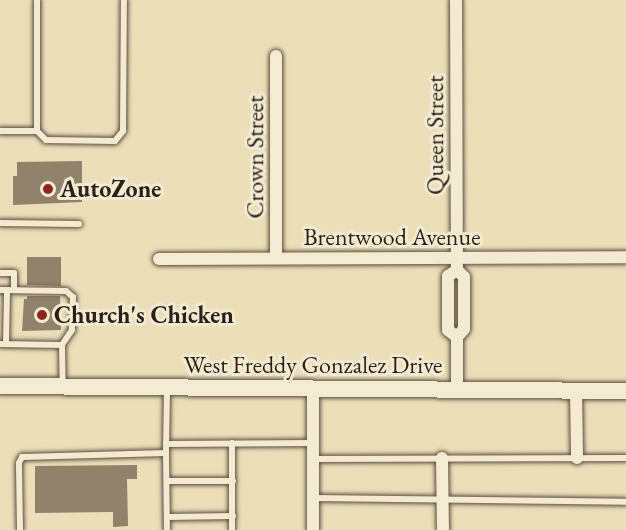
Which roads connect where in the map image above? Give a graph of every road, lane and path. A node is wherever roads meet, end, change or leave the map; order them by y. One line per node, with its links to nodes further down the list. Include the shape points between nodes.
1 (37, 0): 6 (lane)
2 (124, 0): 6 (lane, via 123,131 115,141 46,140)
3 (456, 0): 12 (street, Queen Street)
4 (276, 56): 10 (street, Crown Street)
5 (0, 131): 6 (lane)
6 (37, 131)
7 (0, 223): 8 (lane)
8 (79, 224)
9 (626, 257): 12 (street, Brentwood Avenue)
10 (276, 258): 11 (street, Brentwood Avenue); 12 (street, Brentwood Avenue)
11 (159, 259)
12 (457, 263): 21 (street, Queen Street, via 464,277 464,329 457,337)
13 (0, 273): 14 (lane, via 14,273)
14 (7, 290): 15 (lane); 16 (lane, via 66,291 73,297 72,330)
15 (3, 344): 16 (lane)
16 (62, 345): 18 (lane)
17 (0, 386): 18 (main road, West Freddy Gonzalez Drive)
18 (63, 387): 19 (main road, West Freddy Gonzalez Drive)
19 (167, 388): 20 (main road, West Freddy Gonzalez Drive); 25 (lane)
20 (313, 389): 21 (main road, West Freddy Gonzalez Drive); 24 (street)
21 (457, 390): 22 (main road, West Freddy Gonzalez Drive)
22 (576, 391): 23 (main road, West Freddy Gonzalez Drive); 29 (street)
23 (626, 391)
24 (313, 443): 26 (lane); 31 (street)
25 (166, 444): 26 (lane); 27 (lane)
26 (232, 444): 33 (lane)
27 (166, 453): 32 (lane); 39 (lane, via 22,457)
28 (442, 458): 29 (lane); 31 (lane); 35 (street)
29 (578, 458): 30 (lane)
30 (626, 458)
31 (313, 459): 34 (street)
32 (167, 481): 33 (lane); 38 (lane)
33 (233, 481): 37 (lane)
34 (313, 498): 35 (lane); 42 (street)
35 (442, 500): 36 (lane); 43 (street)
36 (626, 502)
37 (233, 516): 38 (lane); 41 (lane)
38 (167, 517): 40 (lane)
39 (20, 530)
40 (167, 530)
41 (232, 530)
42 (313, 530)
43 (442, 530)

